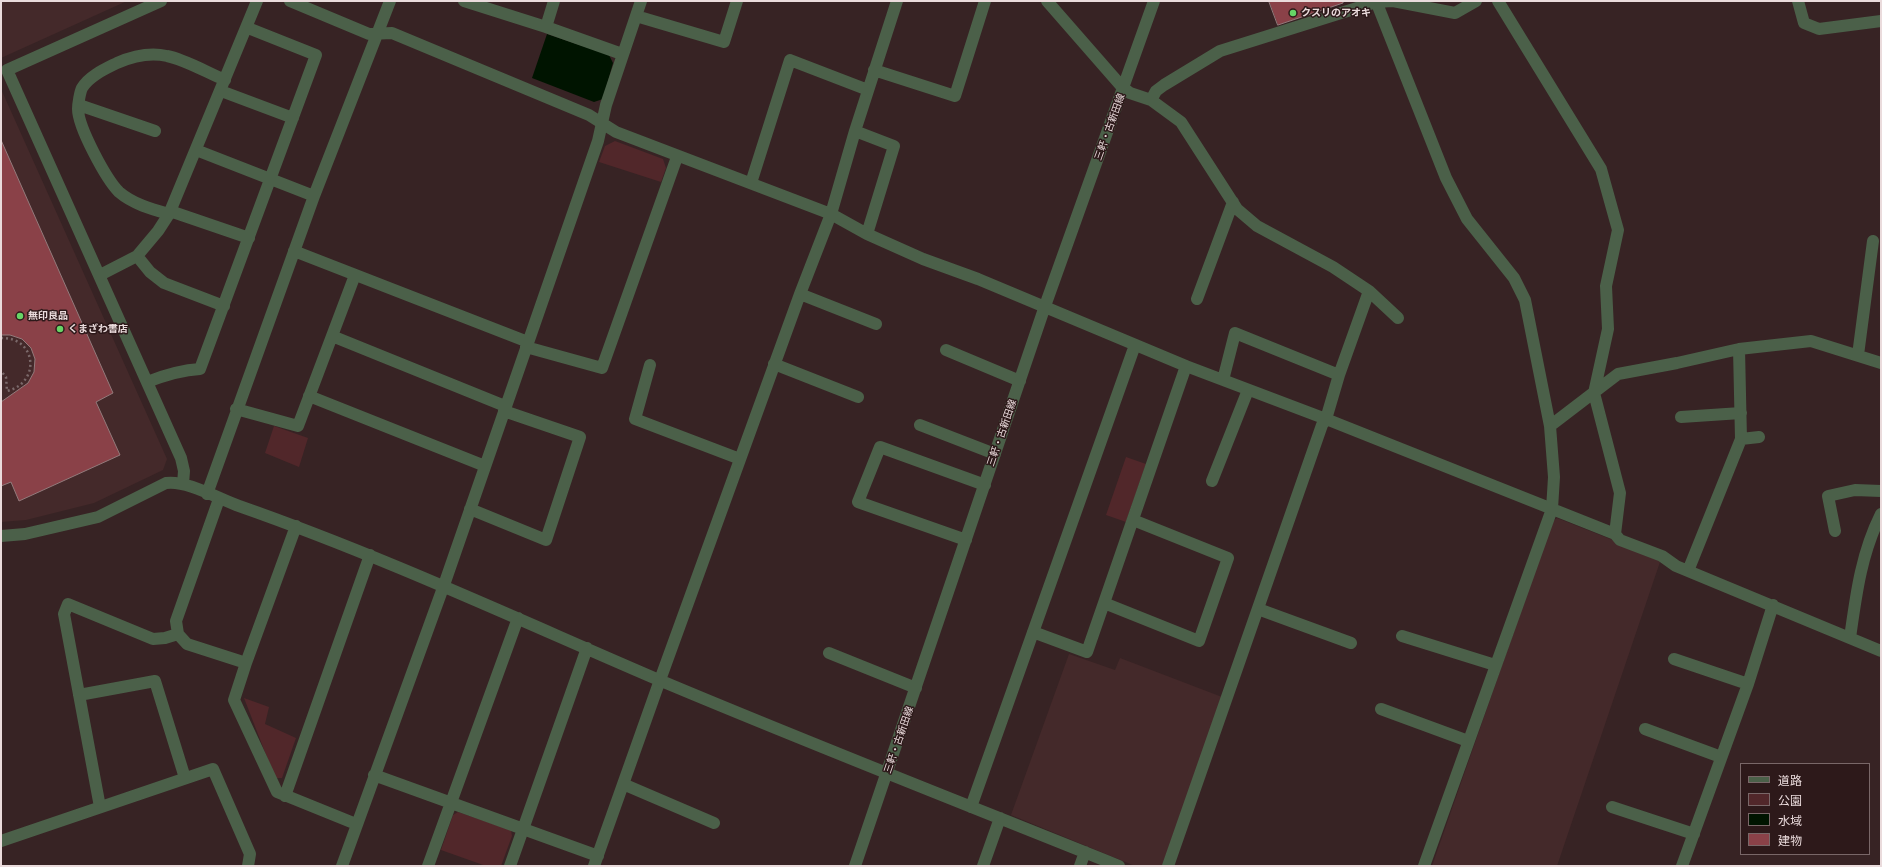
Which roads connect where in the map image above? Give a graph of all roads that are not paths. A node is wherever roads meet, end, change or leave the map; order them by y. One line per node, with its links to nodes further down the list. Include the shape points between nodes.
1 (161, 1): 46 (street, via 7,70)
2 (257, 1): 20 (street)
3 (290, 1): 21 (street, via 369,34)
4 (390, 1): 21 (street)
5 (554, 1): 19 (street)
6 (641, 1): 17 (street)
7 (738, 1): 17 (street, via 724,42)
8 (897, 1): 23 (street)
9 (985, 1): 23 (street, via 954,96)
10 (1047, 1): 25 (street)
11 (1154, 1): 25 (street, 三軒・古新田線)
12 (1476, 1): 16 (street, via 1455,13 1393,1)
13 (1498, 1): 70 (street, via 1601,168 1618,230 1606,286 1608,329)
14 (1798, 1): 18 (street, via 1804,23 1819,29)
15 (469, 2): 19 (street)
16 (1376, 2): 27 (street, via 1220,51 1164,85 1156,91); 79 (street, via 1446,178 1467,219 1514,278 1526,300)
17 (636, 16): 22 (street)
18 (1881, 21)
19 (546, 27): 22 (street)
20 (248, 28): 24 (street); 29 (street, via 316,55)
21 (376, 34): 30 (street, via 392,32); 37 (street)
22 (622, 54): 30 (street)
23 (874, 70): 26 (street)
24 (223, 86): 28 (street, via 167,56 145,54 118,63 93,77 82,88); 29 (street); 33 (street)
25 (1123, 88): 27 (street); 52 (street, 三軒・古新田線)
26 (868, 90): 31 (street); 36 (street, via 790,60)
27 (1151, 100): 38 (street, via 1180,122)
28 (79, 105): 32 (street); 39 (street, via 82,125 105,175 112,184 146,208)
29 (293, 118): 35 (street)
30 (602, 123): 34 (street, via 616,132); 56 (street)
31 (855, 130): 40 (street); 41 (street, via 894,146)
32 (155, 131)
33 (196, 150): 35 (street); 39 (street)
34 (677, 157): 36 (street, via 715,168); 56 (street, via 602,368)
35 (270, 180): 37 (street); 42 (street)
36 (751, 183): 40 (street)
37 (314, 196): 44 (street)
38 (1233, 202): 48 (street, via 1237,209 1257,226 1333,267); 50 (street)
39 (169, 212): 42 (street); 45 (street, via 158,231)
40 (831, 214): 41 (street); 49 (street)
41 (867, 234): 52 (street, via 923,259)
42 (249, 238): 51 (street)
43 (1873, 241): 60 (street)
44 (294, 251): 47 (street); 73 (street)
45 (137, 256): 46 (street); 51 (street, via 150,272 164,283)
46 (100, 275): 68 (street)
47 (355, 275): 55 (street); 56 (street)
48 (1369, 291): 53 (street); 65 (street)
49 (800, 294): 54 (street); 62 (street)
50 (1197, 299)
51 (224, 306): 68 (street, via 200,369 184,370)
52 (1045, 306): 57 (street); 67 (street, 三軒・古新田線)
53 (1398, 318)
54 (876, 324)
55 (332, 336): 71 (street); 74 (street)
56 (527, 344): 74 (street)
57 (1136, 345): 64 (street); 107 (street)
58 (1739, 349): 60 (street, via 1811,341); 70 (street, via 1618,374); 75 (street)
59 (946, 350): 67 (street)
60 (1858, 355): 61 (street)
61 (1881, 363)
62 (774, 364): 72 (street); 83 (street)
63 (650, 365): 83 (street, via 635,419)
64 (1186, 366): 66 (street); 94 (street)
65 (1339, 375): 66 (street, via 1235,333); 77 (street)
66 (1223, 380): 69 (street)
67 (1020, 381): 82 (street, 三軒・古新田線)
68 (147, 382): 86 (street, via 181,458)
69 (1248, 390): 77 (street); 85 (street)
70 (1594, 393): 79 (street); 97 (street, via 1620,494)
71 (309, 396): 73 (street, via 298,426); 84 (street)
72 (858, 397)
73 (236, 408): 89 (street)
74 (505, 409): 84 (street); 91 (street, via 580,438 546,540)
75 (1741, 413): 76 (street); 81 (street)
76 (1681, 418)
77 (1326, 419): 92 (street); 105 (street)
78 (920, 425): 82 (street)
79 (1550, 426): 92 (street, via 1554,477)
80 (1759, 437): 81 (street)
81 (1741, 439): 101 (street)
82 (995, 454): 87 (street, 三軒・古新田線)
83 (740, 459): 118 (street)
84 (485, 466): 91 (street)
85 (1212, 481)
86 (183, 484): 89 (street); 98 (street, via 166,483 98,516 25,534)
87 (985, 485): 99 (street, 三軒・古新田線); 99 (street, via 880,447 858,502)
88 (1881, 491): 96 (street, via 1855,490 1828,496)
89 (207, 494): 90 (street)
90 (219, 499): 95 (street); 108 (street, via 176,620)
91 (470, 509): 102 (street)
92 (1552, 509): 97 (street); 117 (street)
93 (1881, 514): 110 (street, via 1859,574)
94 (1134, 520): 103 (street); 103 (street, via 1228,558 1199,642)
95 (296, 526): 100 (street); 116 (street)
96 (1835, 531)
97 (1615, 534): 101 (street, via 1620,540 1662,556)
98 (1, 536)
99 (966, 540): 120 (street, 三軒・古新田線)
100 (370, 555): 102 (street); 130 (street)
101 (1688, 571): 104 (street)
102 (444, 585): 106 (street); 127 (street)
103 (1104, 603): 107 (street, via 1087,652)
104 (1774, 605): 110 (street); 119 (street)
105 (1258, 609): 111 (street); 151 (street)
106 (518, 618): 112 (street); 131 (street)
107 (1033, 632): 133 (street)
108 (178, 634): 116 (street, via 187,644); 121 (street, via 153,639 68,604 64,614)
109 (1402, 636): 117 (street)
110 (1850, 638): 113 (street)
111 (1351, 643)
112 (587, 648): 118 (street); 138 (street)
113 (1881, 651)
114 (829, 653): 120 (street)
115 (1674, 659): 119 (street)
116 (246, 663): 130 (street, via 234,700 276,792)
117 (1496, 665): 124 (street)
118 (660, 680): 126 (street); 129 (street)
119 (1748, 684): 125 (street)
120 (916, 688): 126 (street, 三軒・古新田線)
121 (79, 696): 128 (street, via 155,681); 132 (street)
122 (1381, 709): 124 (street)
123 (1645, 730): 125 (street)
124 (1468, 741): 152 (street)
125 (1722, 757): 139 (street)
126 (887, 772): 133 (street); 147 (street, 三軒・古新田線)
127 (374, 774): 131 (street); 137 (street)
128 (186, 778): 132 (street); 143 (street, via 213,769 250,854)
129 (623, 784): 136 (street); 142 (street)
130 (285, 796): 137 (street)
131 (452, 801): 138 (street); 145 (street)
132 (100, 807): 140 (street)
133 (971, 807): 135 (street)
134 (1612, 807): 139 (street)
135 (1000, 818): 141 (street); 148 (street)
136 (714, 822)
137 (356, 824): 144 (street)
138 (523, 827): 142 (street); 146 (street)
139 (1694, 834): 153 (street)
140 (1, 841)
141 (1085, 852): 149 (street); 150 (street)
142 (596, 861)
143 (248, 866)
144 (342, 866)
145 (428, 866)
146 (510, 866)
147 (855, 866)
148 (983, 866)
149 (1080, 866)
150 (1119, 866)
151 (1168, 866)
152 (1424, 866)
153 (1682, 866)

